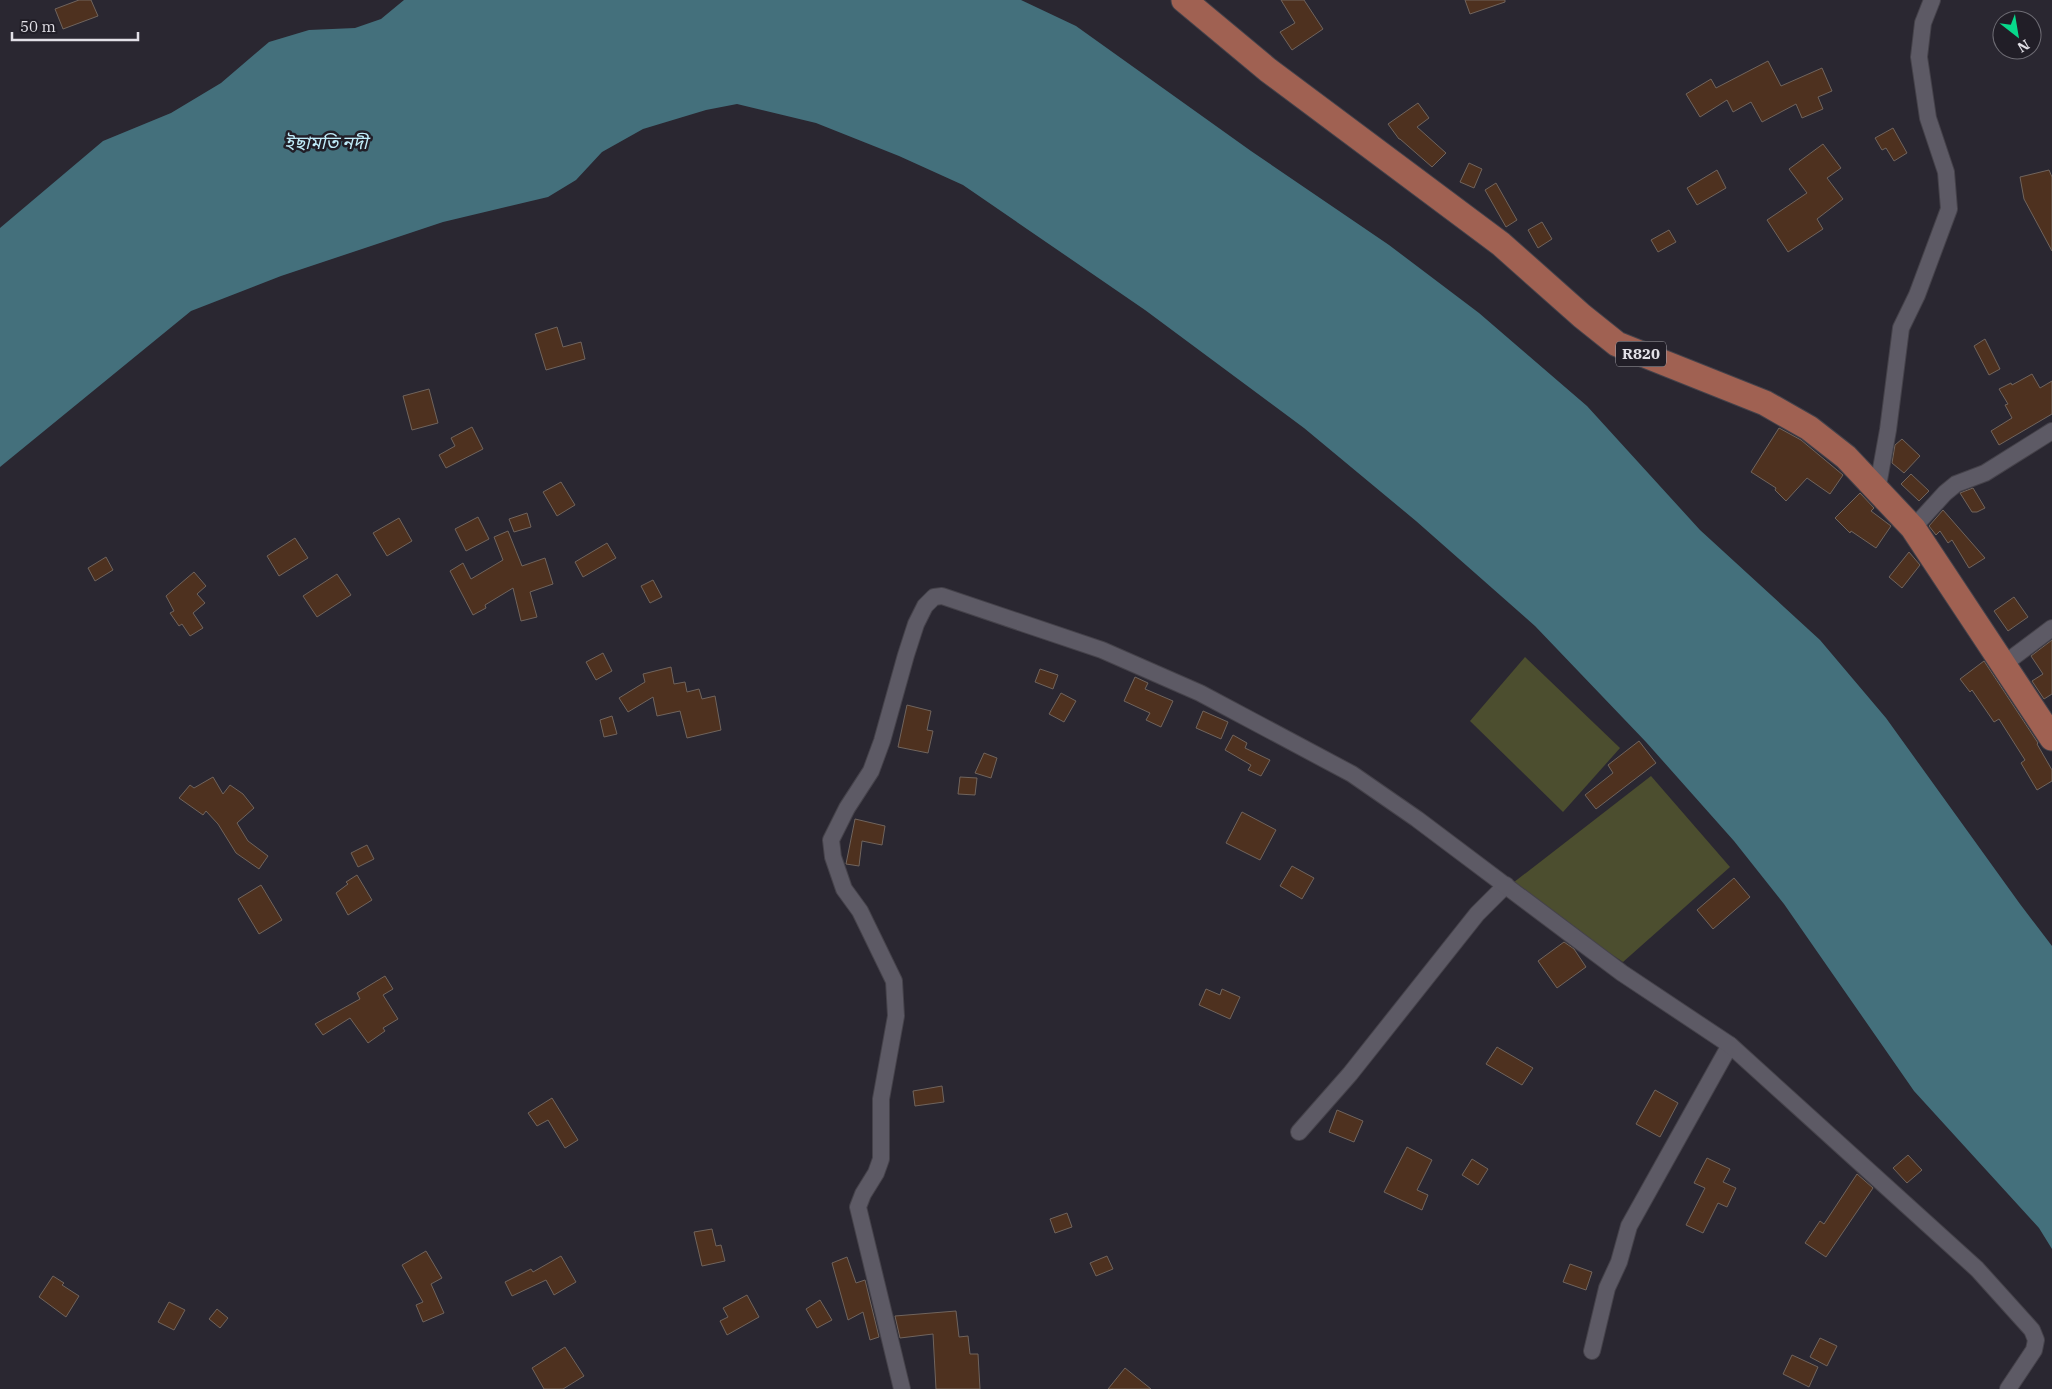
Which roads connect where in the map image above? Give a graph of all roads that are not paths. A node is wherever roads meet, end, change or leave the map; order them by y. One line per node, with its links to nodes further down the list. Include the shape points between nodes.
1 (1184, 0): 4 (main road, R820, via 1268,70 1501,244 1617,344 1765,403 1809,428 1846,457)
2 (1932, 0): 4 (street, via 1923,22 1919,57 1928,118 1946,172 1949,209 1901,328)
3 (2052, 431): 5 (street, via 1985,473 1956,484)
4 (1877, 491): 5 (main road, R820)
5 (1913, 528): 7 (main road, R820)
6 (2052, 628): 7 (street)
7 (2004, 664): 8 (main road, R820)
8 (2052, 738)
9 (1506, 885): 10 (street, via 1622,973); 11 (street, via 1477,914 1350,1074); 13 (street, via 1352,774 1200,693 1102,650 942,596 934,597 916,624 870,771 831,840 833,858 844,888 860,910 894,981 896,1016 881,1099 881,1159 858,1208)
10 (1730, 1045): 12 (street, via 1629,1226 1619,1262 1606,1288); 14 (street, via 1978,1269 2032,1330 2036,1340 2034,1350)
11 (1299, 1132)
12 (1592, 1351)
13 (902, 1389)
14 (2008, 1389)

